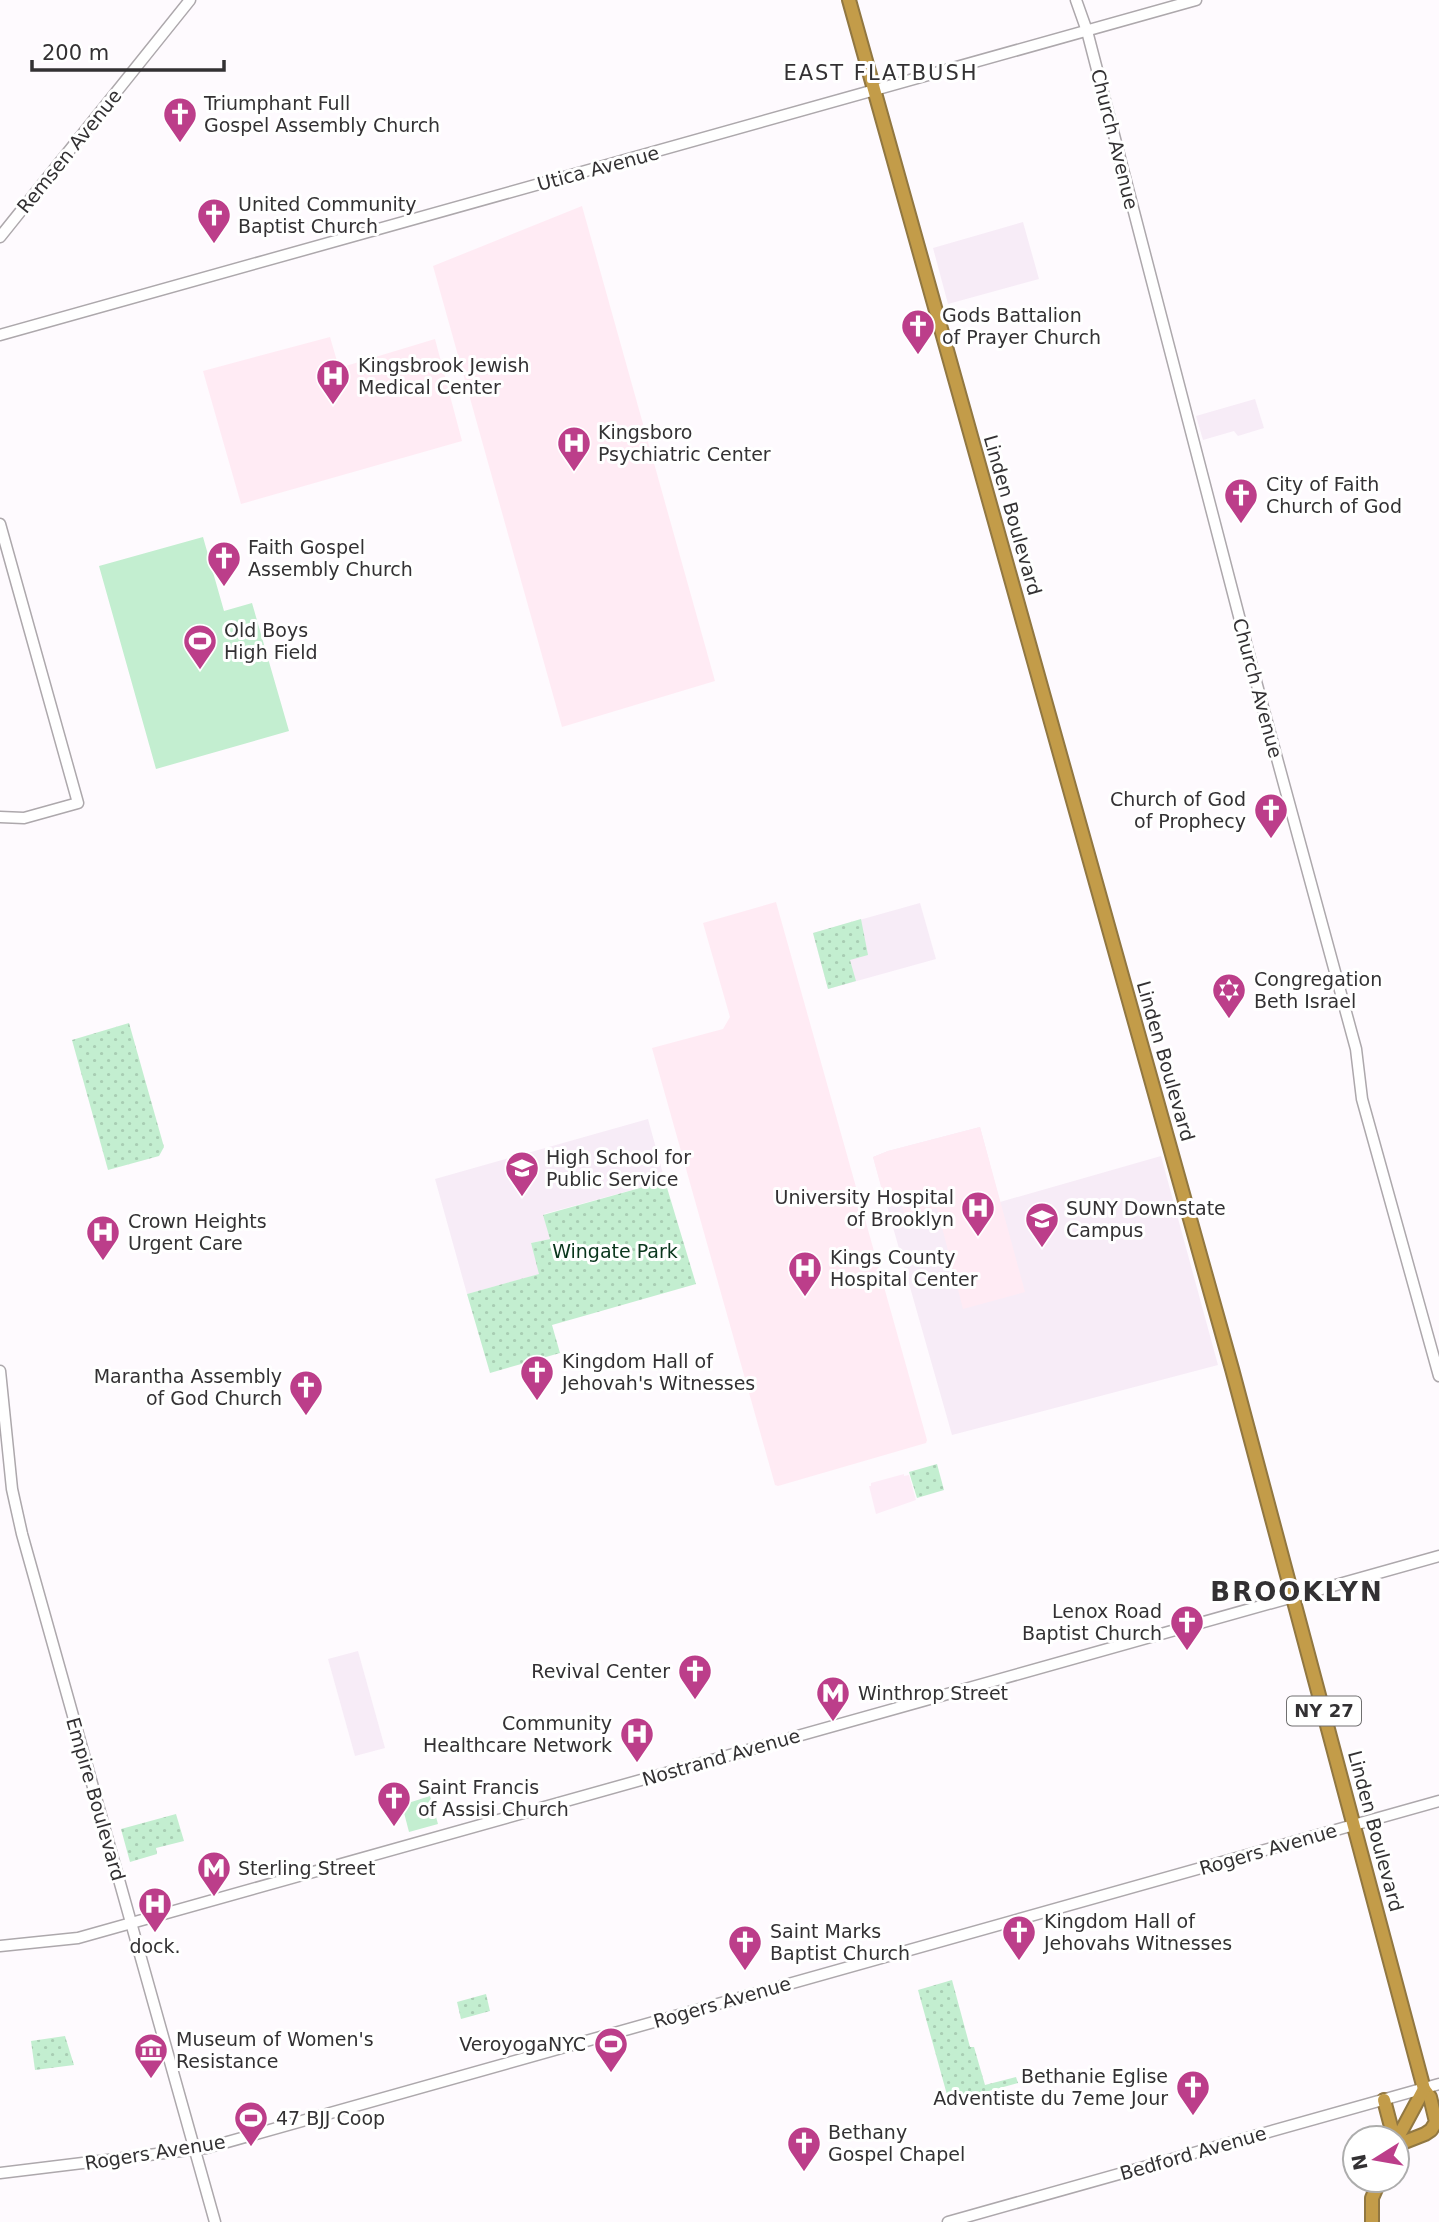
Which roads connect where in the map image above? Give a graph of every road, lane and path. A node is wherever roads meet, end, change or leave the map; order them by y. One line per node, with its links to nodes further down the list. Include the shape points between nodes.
1 (190, 0): 7 (main road, Remsen Avenue)
2 (849, 0): 6 (highway, Linden Boulevard / NY 27)
3 (1076, 0): 5 (main road, Church Avenue)
4 (1196, 0): 5 (main road, Utica Avenue)
5 (1087, 31): 6 (main road, Utica Avenue); 12 (main road, Church Avenue, via 1356,1049 1362,1099)
6 (874, 90): 8 (main road, Utica Avenue); 14 (highway, Linden Boulevard / NY 27)
7 (0, 237)
8 (0, 335)
9 (0, 524): 10 (main road, via 78,803 24,818)
10 (0, 817)
11 (0, 1371): 17 (main road, Empire Boulevard, via 12,1489 22,1534)
12 (1439, 1376)
13 (1439, 1556): 14 (main road, Nostrand Avenue)
14 (1294, 1597): 16 (highway, Linden Boulevard / NY 27); 17 (main road, Nostrand Avenue)
15 (1439, 1801): 16 (main road, Rogers Avenue)
16 (1354, 1825): 20 (highway, Linden Boulevard / NY 27); 26 (main road, Rogers Avenue)
17 (131, 1923): 18 (main road, Nostrand Avenue, via 78,1938); 26 (main road, Empire Boulevard)
18 (0, 1946)
19 (1439, 2084): 20 (main road, Bedford Avenue)
20 (1424, 2088): 21 (main road, Bedford Avenue); 23 (highway); 24 (highway, Linden Boulevard / NY 27)
21 (1384, 2100): 22 (highway); 30 (main road, Bedford Avenue)
22 (1391, 2124)
23 (1403, 2124)
24 (1437, 2127): 25 (highway, NY 27)
25 (1411, 2138)
26 (195, 2150): 27 (main road, Rogers Avenue); 29 (main road, Empire Boulevard)
27 (0, 2173)
28 (1374, 2194): 31 (highway)
29 (215, 2222)
30 (948, 2222)
31 (1373, 2222)

